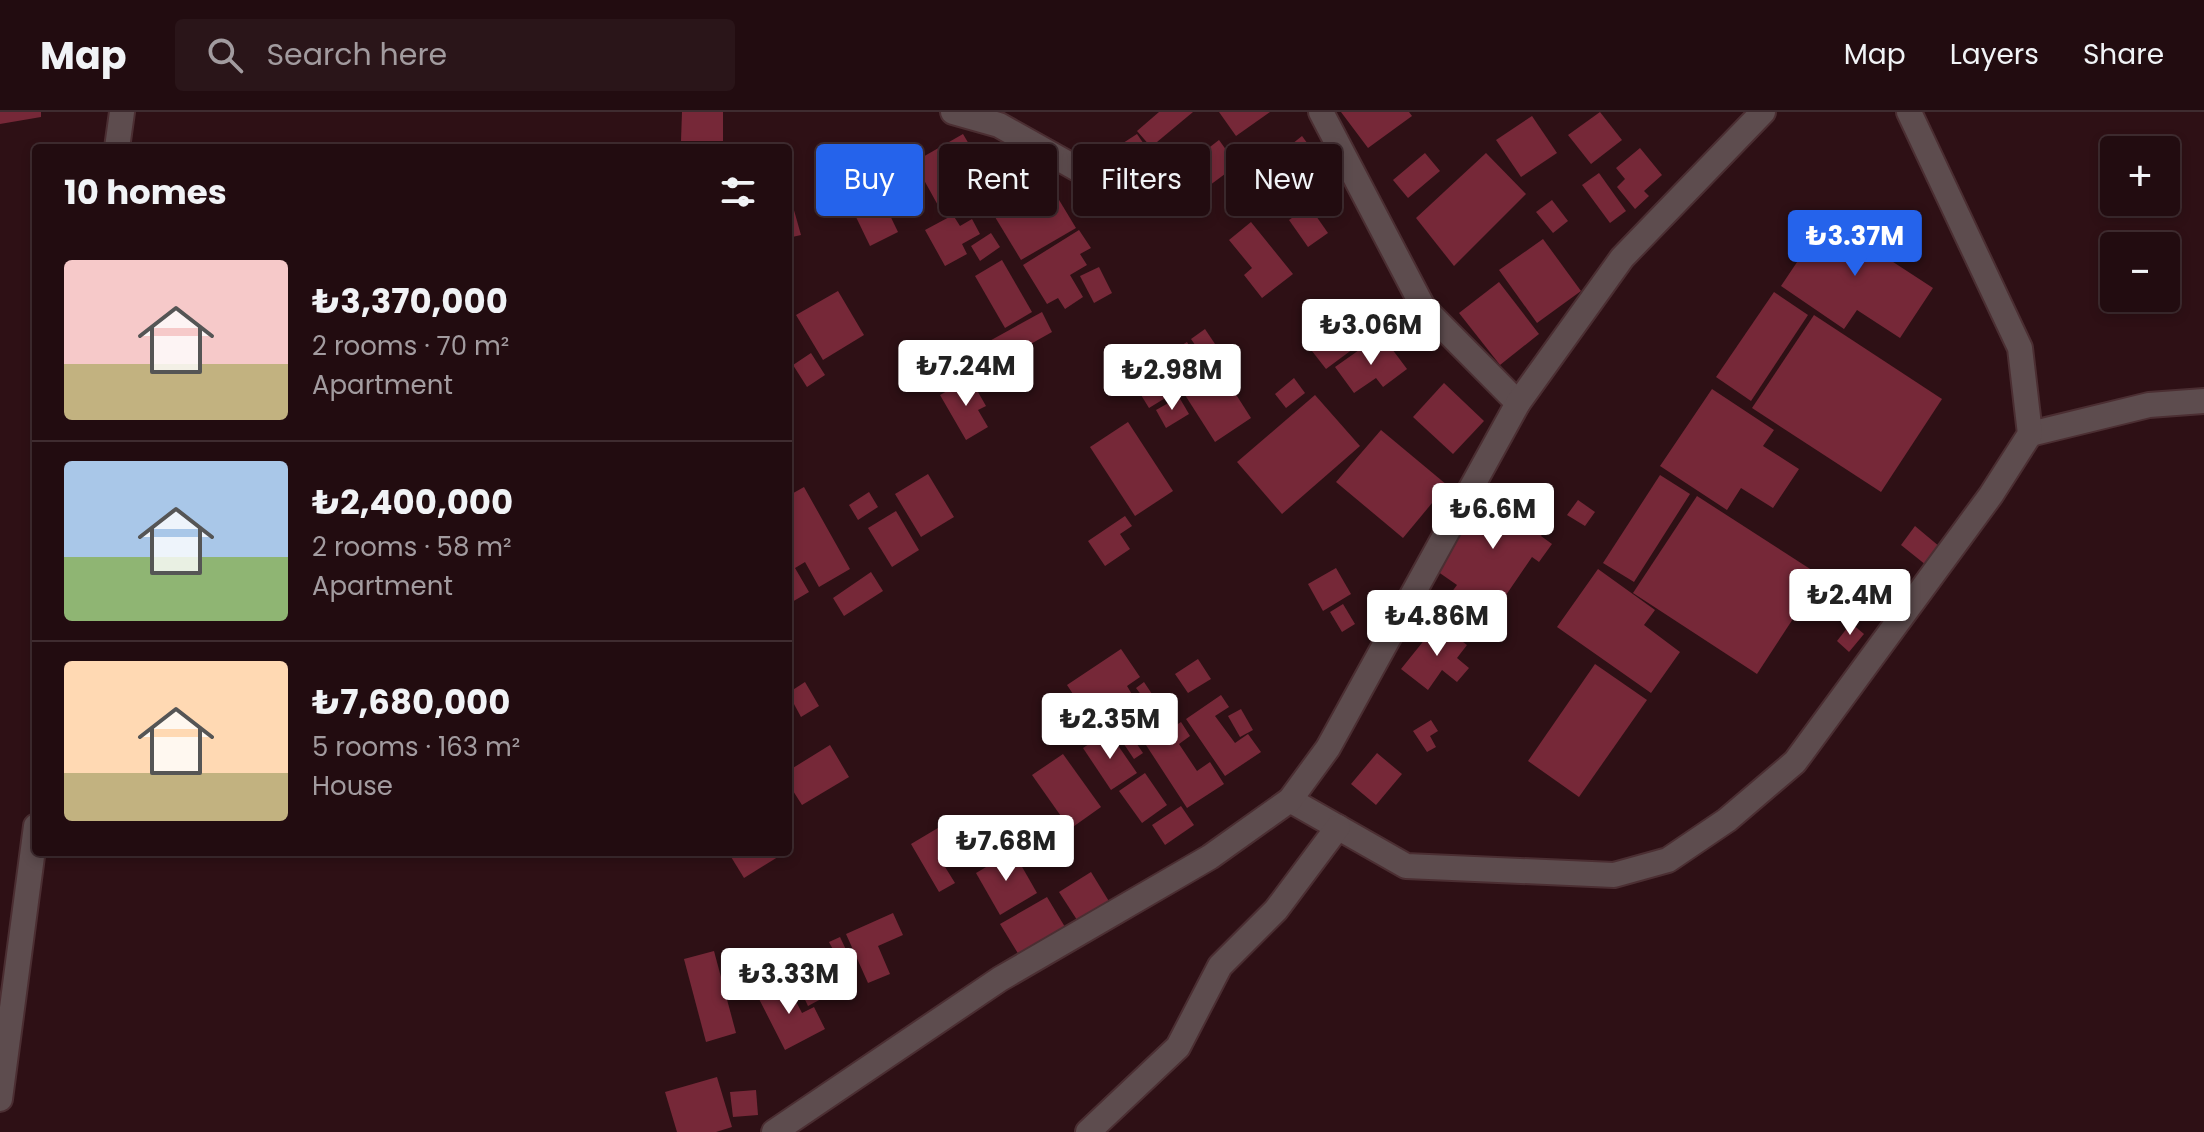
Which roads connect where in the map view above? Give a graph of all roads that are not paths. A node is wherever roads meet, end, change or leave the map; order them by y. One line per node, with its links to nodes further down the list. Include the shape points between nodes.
1 (122, 112): 6 (street)
2 (953, 112): 7 (street, via 999,125)
3 (1321, 112): 9 (street, via 1423,307)
4 (1763, 112): 9 (street, via 1622,258)
5 (1909, 112): 10 (street, via 2020,348)
6 (118, 144)
7 (1073, 166)
8 (2204, 401): 10 (street, via 2149,405)
9 (1518, 403): 11 (street, via 1328,748)
10 (2030, 434): 12 (street, via 1795,762 1727,820 1668,860 1614,875 1406,866)
11 (1290, 800): 12 (street); 15 (street, via 1210,857 1000,979)
12 (1338, 827): 16 (street, via 1276,910 1220,966 1178,1047)
13 (32, 856): 14 (street)
14 (0, 1099)
15 (774, 1132)
16 (1088, 1132)

